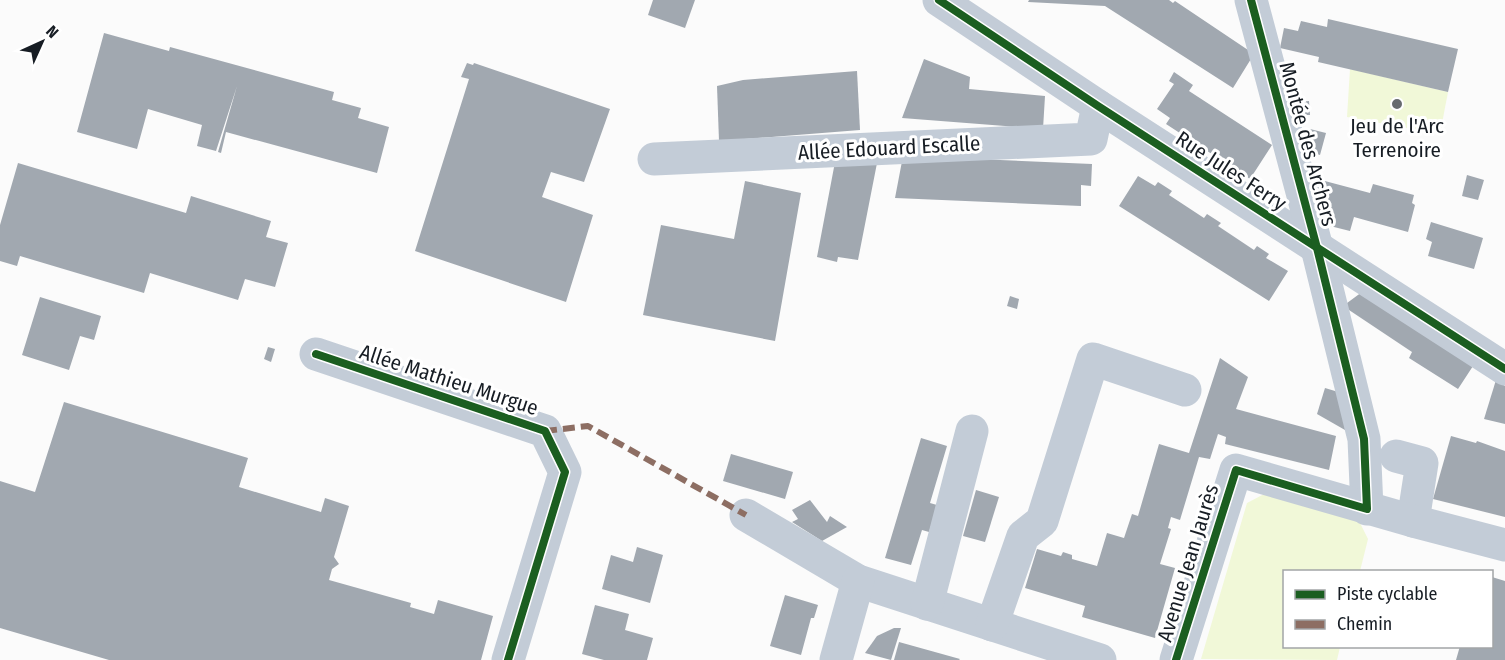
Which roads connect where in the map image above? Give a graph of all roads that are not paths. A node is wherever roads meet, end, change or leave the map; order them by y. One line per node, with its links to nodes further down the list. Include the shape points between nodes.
1 (939, 0): 3 (street, Rue Jules Ferry)
2 (1251, 0): 5 (street, Montée des Archers)
3 (1098, 106): 4 (street, Allée Edouard Escalle, via 1091,139); 5 (street, Rue Jules Ferry)
4 (654, 159)
5 (1317, 248): 7 (street, Rue Jules Ferry); 11 (street, Montée des Archers, via 1364,439)
6 (316, 354): 18 (street, Allée Mathieu Murgue, via 545,431 565,472)
7 (1505, 369)
8 (1185, 390): 17 (street, via 1093,359 1042,521 1023,536)
9 (972, 431): 16 (street)
10 (1396, 456): 13 (street, via 1422,463)
11 (1367, 509): 13 (street, Avenue Jean Jaurès); 21 (street, Avenue Jean Jaurès, via 1236,470)
12 (747, 515): 15 (street)
13 (1413, 521): 14 (street, Avenue Jean Jaurès)
14 (1505, 545)
15 (858, 581): 16 (street); 19 (street)
16 (927, 604): 17 (street)
17 (992, 625): 20 (street)
18 (508, 660)
19 (836, 660)
20 (1100, 660)
21 (1176, 660)

